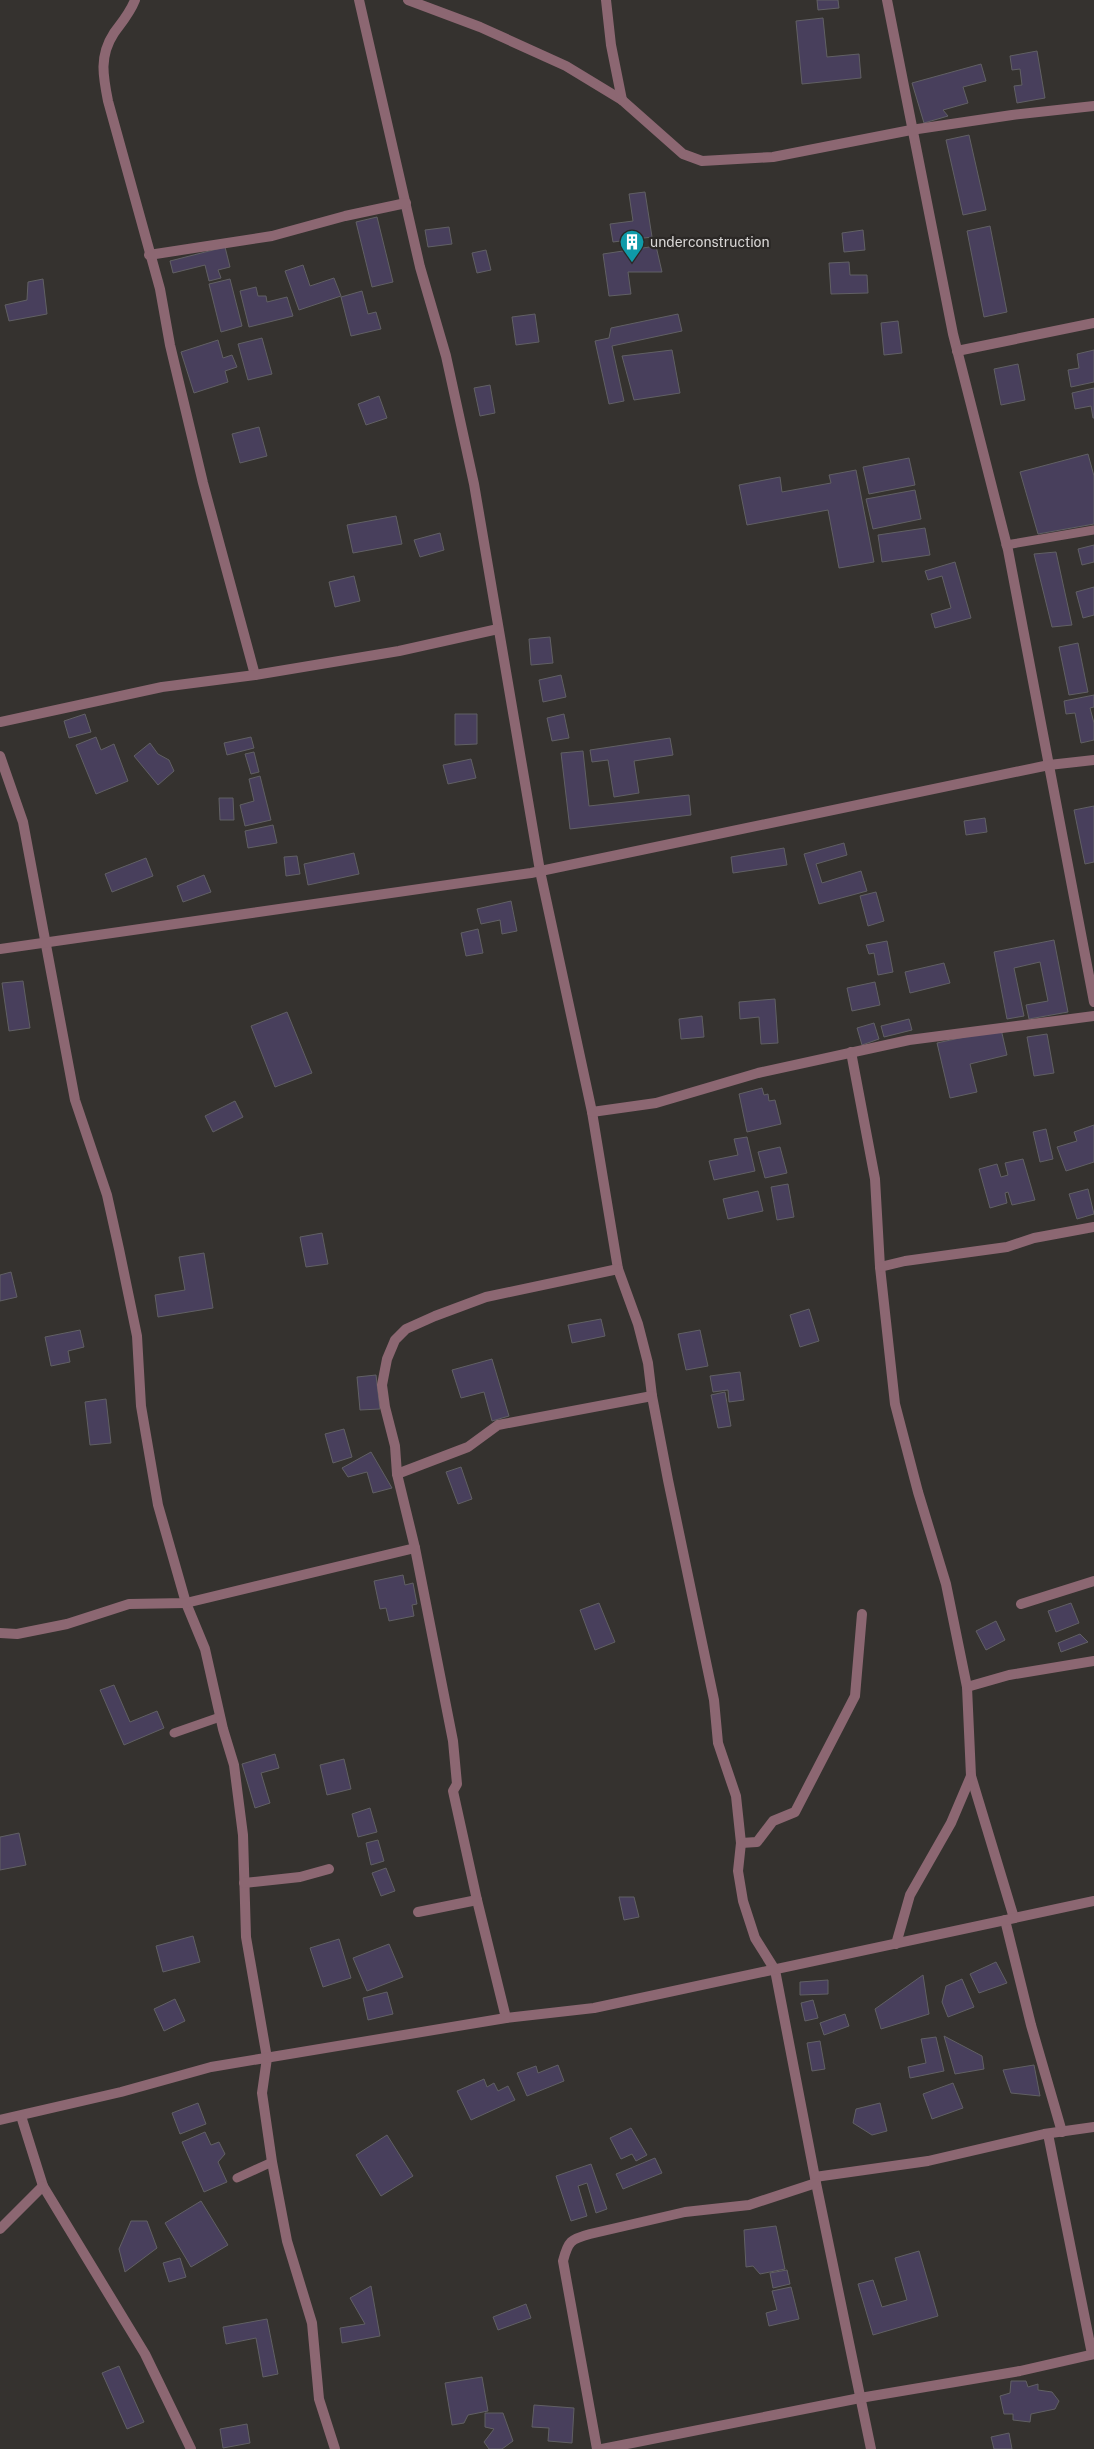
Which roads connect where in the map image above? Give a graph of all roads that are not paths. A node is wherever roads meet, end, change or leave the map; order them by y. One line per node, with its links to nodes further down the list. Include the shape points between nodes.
1 (135, 0): 10 (street, via 104,53 102,72)
2 (359, 0): 9 (street)
3 (408, 0): 6 (street, via 480,27 566,66)
4 (606, 0): 6 (street)
5 (887, 0): 8 (street)
6 (622, 100): 8 (street, via 683,154 702,161 773,156)
7 (1094, 106): 8 (street, via 1012,114)
8 (911, 130): 12 (street)
9 (406, 203): 10 (street, via 272,236); 15 (street, via 420,267 446,356 474,484)
10 (149, 255): 16 (street, via 164,307 203,484)
11 (1094, 323): 12 (street)
12 (957, 351): 14 (street)
13 (1094, 530): 14 (lane)
14 (1006, 545): 20 (street)
15 (498, 629): 16 (street, via 399,651); 21 (street)
16 (255, 675): 17 (street, via 162,686)
17 (0, 722)
18 (0, 756): 22 (street, via 23,822)
19 (1094, 760): 20 (street)
20 (1049, 765): 21 (street); 24 (street)
21 (540, 871): 22 (street); 27 (street)
22 (46, 940): 23 (street); 35 (street, via 75,1100 107,1195 119,1249 137,1336 141,1406 158,1505)
23 (0, 949)
24 (1094, 1002)
25 (1094, 1016): 26 (street, via 909,1040)
26 (851, 1052): 27 (street, via 758,1073 656,1103); 29 (street, via 875,1179)
27 (592, 1112): 30 (street)
28 (1094, 1227): 29 (street, via 1034,1238 1007,1247 904,1260)
29 (880, 1267): 40 (street, via 895,1404 946,1584)
30 (618, 1269): 31 (street, via 646,1355); 32 (street, via 486,1296 406,1329 394,1340 382,1385 395,1446)
31 (652, 1396): 32 (street, via 498,1426 468,1447); 44 (street, via 714,1700 718,1743 736,1796)
32 (397, 1474): 33 (street)
33 (415, 1548): 35 (street); 47 (street, via 453,1741 457,1784 453,1791)
34 (1094, 1581): 36 (street)
35 (186, 1603): 38 (street, via 129,1604 67,1624 17,1634); 41 (street, via 205,1649)
36 (1022, 1604)
37 (862, 1614): 44 (street, via 855,1696 795,1812 773,1821 757,1842)
38 (0, 1634)
39 (1094, 1661): 40 (street, via 1009,1675)
40 (967, 1686): 43 (street)
41 (220, 1717): 42 (lane); 46 (street, via 234,1765 243,1835)
42 (174, 1733)
43 (971, 1776): 50 (street); 51 (street, via 952,1823 910,1895)
44 (741, 1843): 52 (street, via 738,1871 743,1901 755,1938)
45 (329, 1869): 46 (street, via 300,1878)
46 (244, 1883): 54 (street, via 246,1937)
47 (477, 1900): 49 (street); 53 (street)
48 (1094, 1901): 50 (street)
49 (418, 1912)
50 (1009, 1919): 51 (street); 58 (street, via 1031,2025)
51 (896, 1944): 52 (street)
52 (775, 1970): 53 (street, via 594,2008); 62 (street)
53 (506, 2018): 54 (street)
54 (267, 2058): 55 (street, via 211,2067); 60 (street, via 262,2093)
55 (21, 2116): 56 (street); 63 (street)
56 (0, 2120)
57 (1094, 2127): 58 (street)
58 (1062, 2132): 59 (street)
59 (1048, 2134): 62 (street, via 928,2161); 65 (street)
60 (272, 2162): 61 (lane); 68 (street, via 287,2241 312,2323 320,2399)
61 (236, 2178)
62 (815, 2180): 66 (street); 69 (street, via 750,2205 684,2212 590,2234 567,2245 563,2261)
63 (42, 2186): 64 (street); 67 (street, via 145,2354)
64 (0, 2228)
65 (1093, 2354): 66 (street, via 1020,2371)
66 (860, 2398): 70 (street); 71 (street)
67 (191, 2449)
68 (335, 2449)
69 (597, 2449)
70 (602, 2449)
71 (871, 2449)

